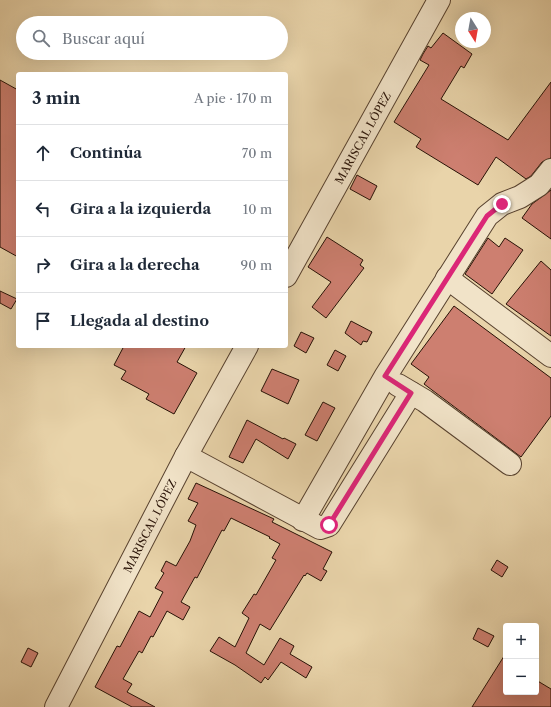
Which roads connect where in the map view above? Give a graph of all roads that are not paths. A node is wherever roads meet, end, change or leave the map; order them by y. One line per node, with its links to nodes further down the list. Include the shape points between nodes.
1 (440, 0): 3 (street, MARISCAL LÓPEZ)
2 (551, 170): 4 (street, via 539,185 502,204 487,216)
3 (288, 272)
4 (447, 278): 6 (street); 7 (street)
5 (246, 348): 9 (street, MARISCAL LÓPEZ)
6 (551, 356)
7 (385, 376): 8 (street); 11 (street)
8 (411, 393): 10 (street); 11 (street, via 329,525 320,528)
9 (186, 456): 11 (street); 12 (street, MARISCAL LÓPEZ)
10 (510, 464)
11 (303, 520)
12 (56, 707)

